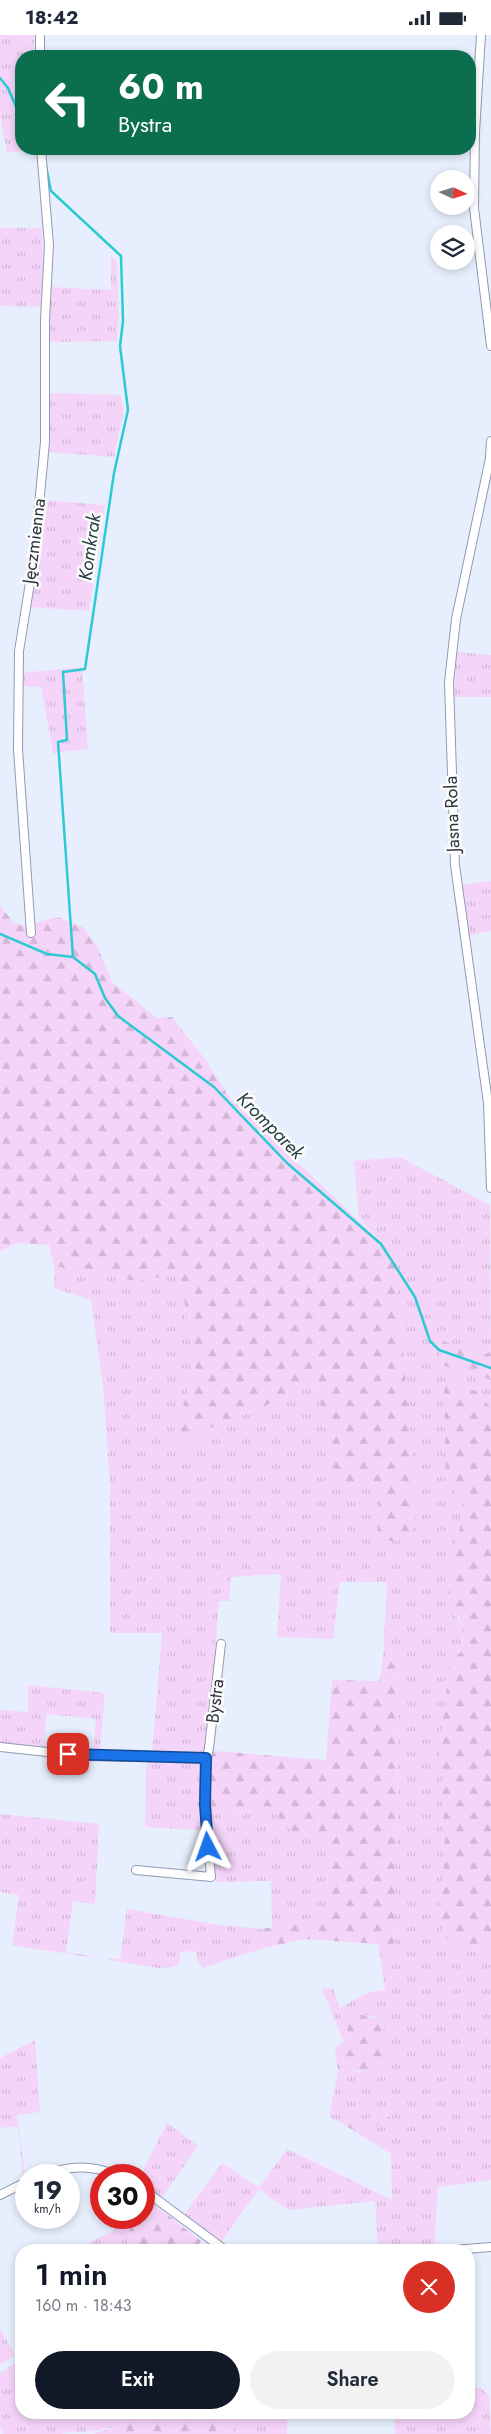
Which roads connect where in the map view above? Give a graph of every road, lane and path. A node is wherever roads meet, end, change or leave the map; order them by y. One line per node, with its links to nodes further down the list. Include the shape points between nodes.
1 (40, 35): 3 (street)
2 (481, 35): 4 (street)
3 (40, 50)
4 (476, 116)
5 (41, 155): 9 (street, Jęczmienna, via 49,245 45,442 34,558 19,651 18,749)
6 (475, 155): 7 (street, via 474,208)
7 (491, 346)
8 (491, 441): 10 (street, Jasna Rola, via 456,619 449,682 454,865 488,1103)
9 (31, 933)
10 (491, 1188)
11 (221, 1644): 13 (street, Bystra)
12 (0, 1747): 13 (street, via 85,1756)
13 (206, 1758): 14 (street, Bystra, via 205,1804 211,1877)
14 (136, 1869)
15 (15, 2188): 16 (street)
16 (0, 2195)
17 (155, 2198): 18 (street)
18 (217, 2244)
19 (491, 2247): 20 (street)
20 (475, 2248)

